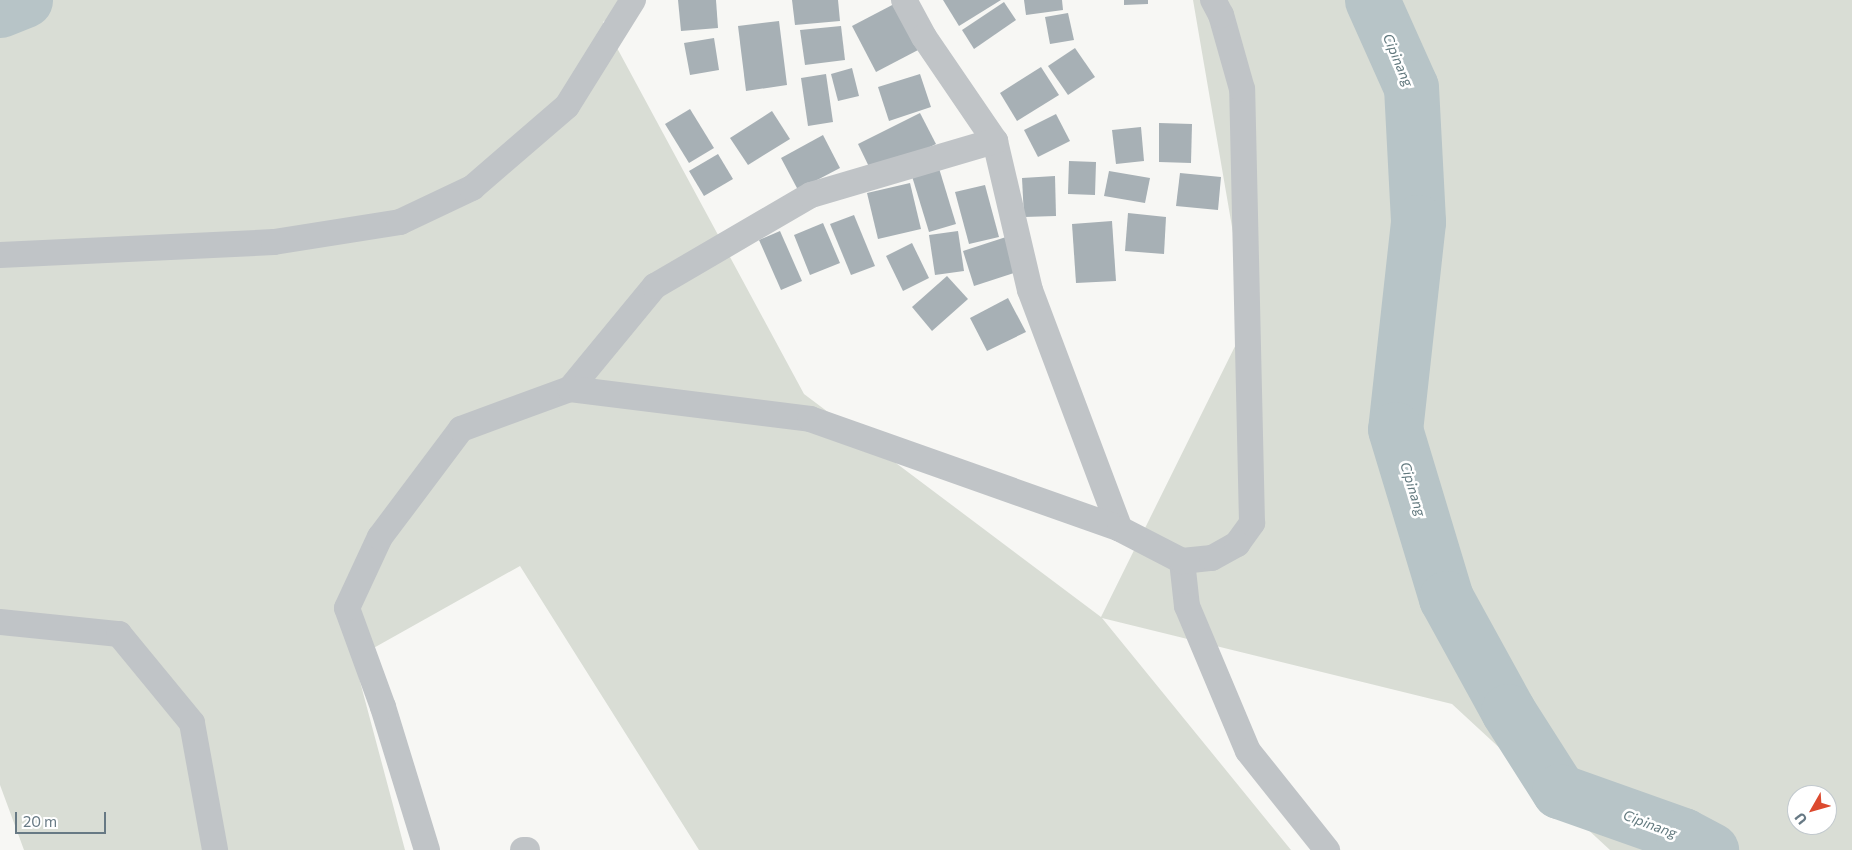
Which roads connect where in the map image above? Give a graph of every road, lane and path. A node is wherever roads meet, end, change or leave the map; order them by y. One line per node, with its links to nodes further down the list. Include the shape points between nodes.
1 (633, 0): 5 (street, via 567,106 472,188 400,222 274,242)
2 (904, 0): 4 (street, via 924,37)
3 (1213, 0): 8 (street, via 1222,15 1242,89 1252,523 1237,544 1212,558)
4 (995, 141): 6 (street, via 811,195 655,286); 7 (street, via 1030,290)
5 (0, 255)
6 (570, 388): 7 (street, via 810,419); 11 (street, via 460,429 380,537 347,608 383,707)
7 (1120, 529): 8 (street)
8 (1182, 561): 14 (street, via 1187,606 1248,751)
9 (0, 622): 10 (street, via 119,634 192,723)
10 (215, 850)
11 (427, 850)
12 (523, 850): 13 (street)
13 (527, 850)
14 (1327, 850)

